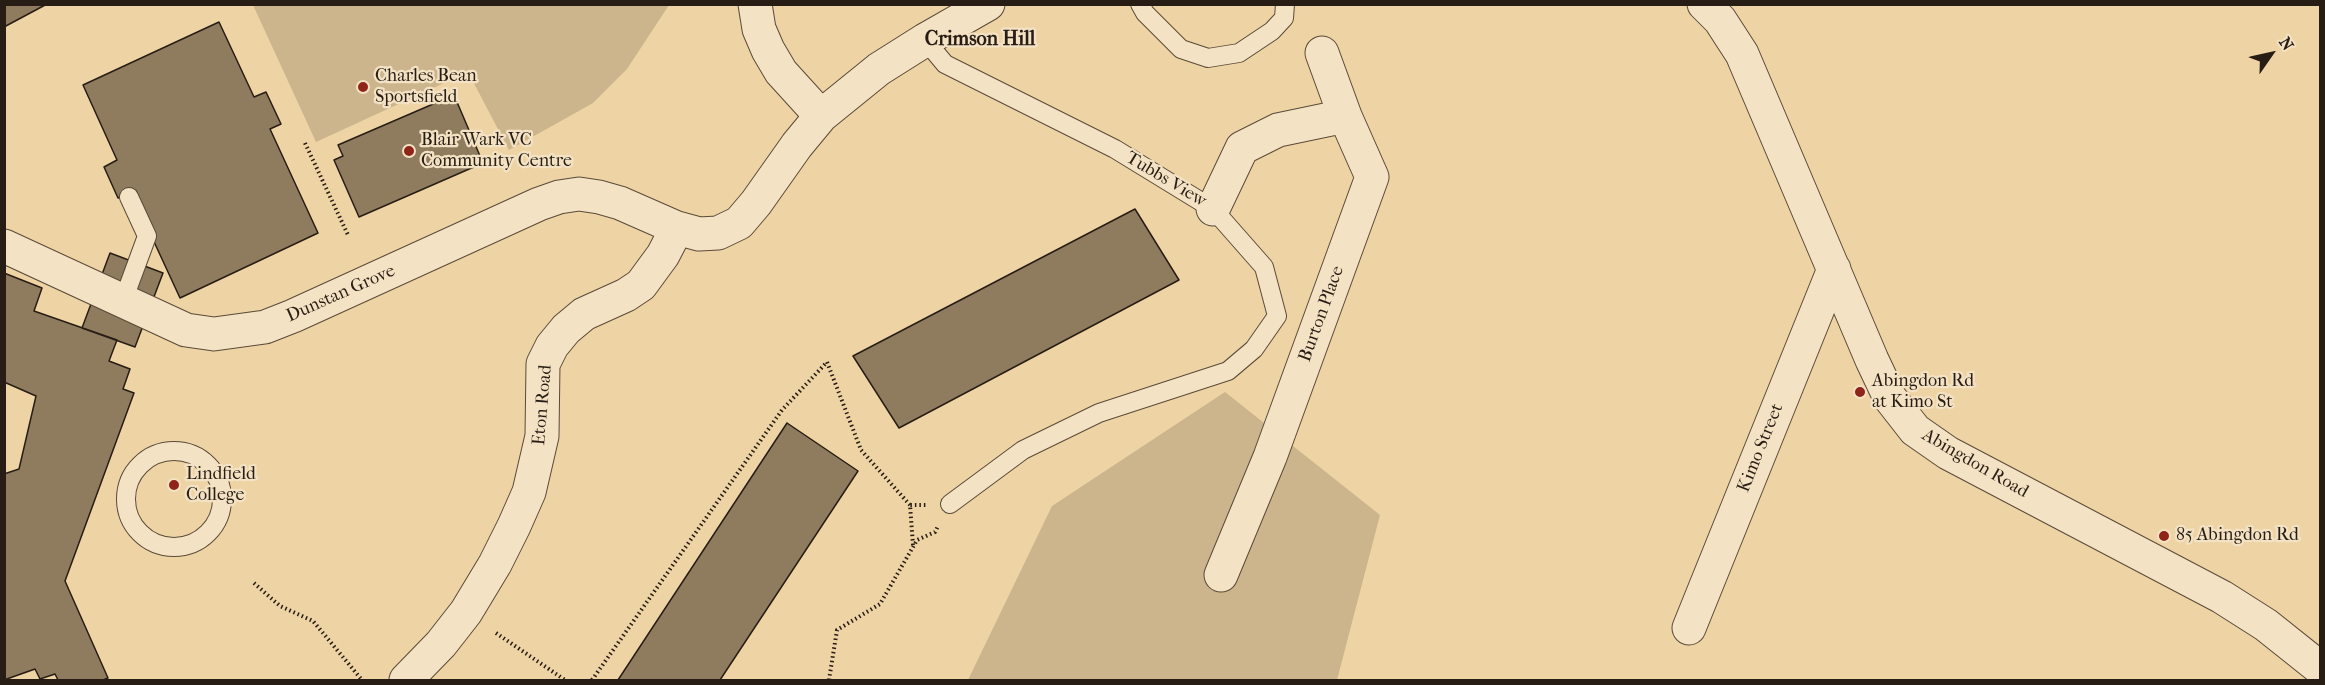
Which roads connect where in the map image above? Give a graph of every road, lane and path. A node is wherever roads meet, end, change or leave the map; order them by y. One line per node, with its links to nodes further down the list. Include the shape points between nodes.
1 (756, 4): 8 (street, via 759,30 768,50 794,88)
2 (988, 4): 6 (street)
3 (1140, 4): 4 (lane, via 1182,49 1208,58 1239,52 1272,31 1284,18)
4 (1285, 4)
5 (1704, 4): 16 (street, Abingdon Road, via 1720,20 1742,54)
6 (925, 40): 8 (street, via 879,69); 12 (lane, Tubbs View, via 945,64 1115,149)
7 (1322, 53): 9 (street, Burton Place)
8 (821, 116): 13 (street, via 739,222 718,234)
9 (1345, 116): 12 (street, via 1278,130 1242,148); 22 (street, Burton Place, via 1372,177 1270,457)
10 (305, 143): 14 (path)
11 (129, 197): 17 (lane, via 147,236)
12 (1213, 209): 18 (lane, Tubbs View, via 1264,267 1277,316 1254,349 1228,371 1099,412 1023,450)
13 (677, 228): 17 (street, Dunstan Grove, via 620,203 579,194 539,204 265,327 214,334 186,330); 28 (street, Eton Road, via 641,285 584,314 552,346 543,364 542,436 529,492 495,564 466,612)
14 (348, 236)
15 (4, 246): 17 (street, Dunstan Grove)
16 (1834, 269): 24 (street, Kimo Street); 26 (street, Abingdon Road, via 1890,398 1915,430 1948,453 2222,597 2266,625)
17 (123, 301)
18 (950, 504): 19 (path); 21 (path, via 935,532)
19 (910, 505): 21 (path); 30 (path, via 861,450 827,362 782,410)
20 (129, 516): 20 (lane, via 126,501 131,480 144,462 157,454 172,451 200,459 219,483 222,497 217,519 204,537 191,544 161,546 137,529)
21 (913, 545): 31 (path, via 880,604 837,630)
22 (1221, 575)
23 (254, 583): 27 (path, via 280,606 313,621)
24 (1689, 628)
25 (495, 633): 29 (path)
26 (2320, 668)
27 (362, 681)
28 (406, 681)
29 (566, 681)
30 (592, 681)
31 (829, 681)

